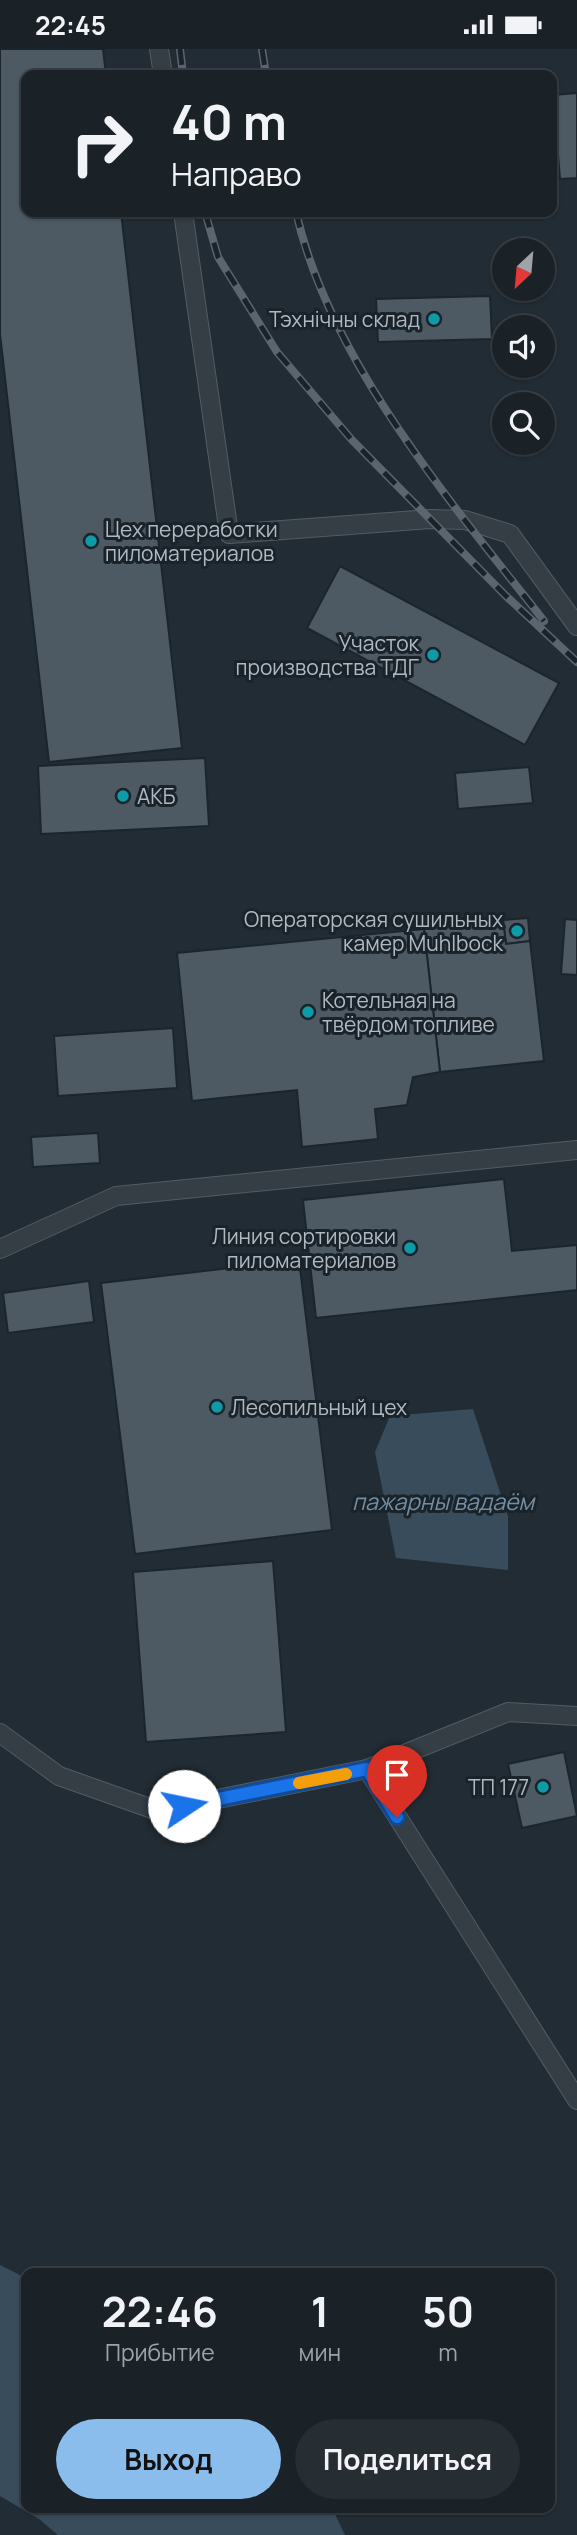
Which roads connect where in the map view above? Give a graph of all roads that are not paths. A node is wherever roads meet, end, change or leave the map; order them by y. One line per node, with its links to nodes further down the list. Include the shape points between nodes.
1 (159, 49): 2 (lane)
2 (162, 70)
3 (184, 217): 4 (lane, via 229,534 465,520 510,534)
4 (577, 625)
5 (577, 1150): 6 (lane, via 116,1196)
6 (0, 1249)
7 (577, 1716): 9 (lane, via 508,1712)
8 (0, 1733): 9 (lane, via 59,1776 158,1811)
9 (367, 1769): 10 (lane)
10 (577, 2100)

